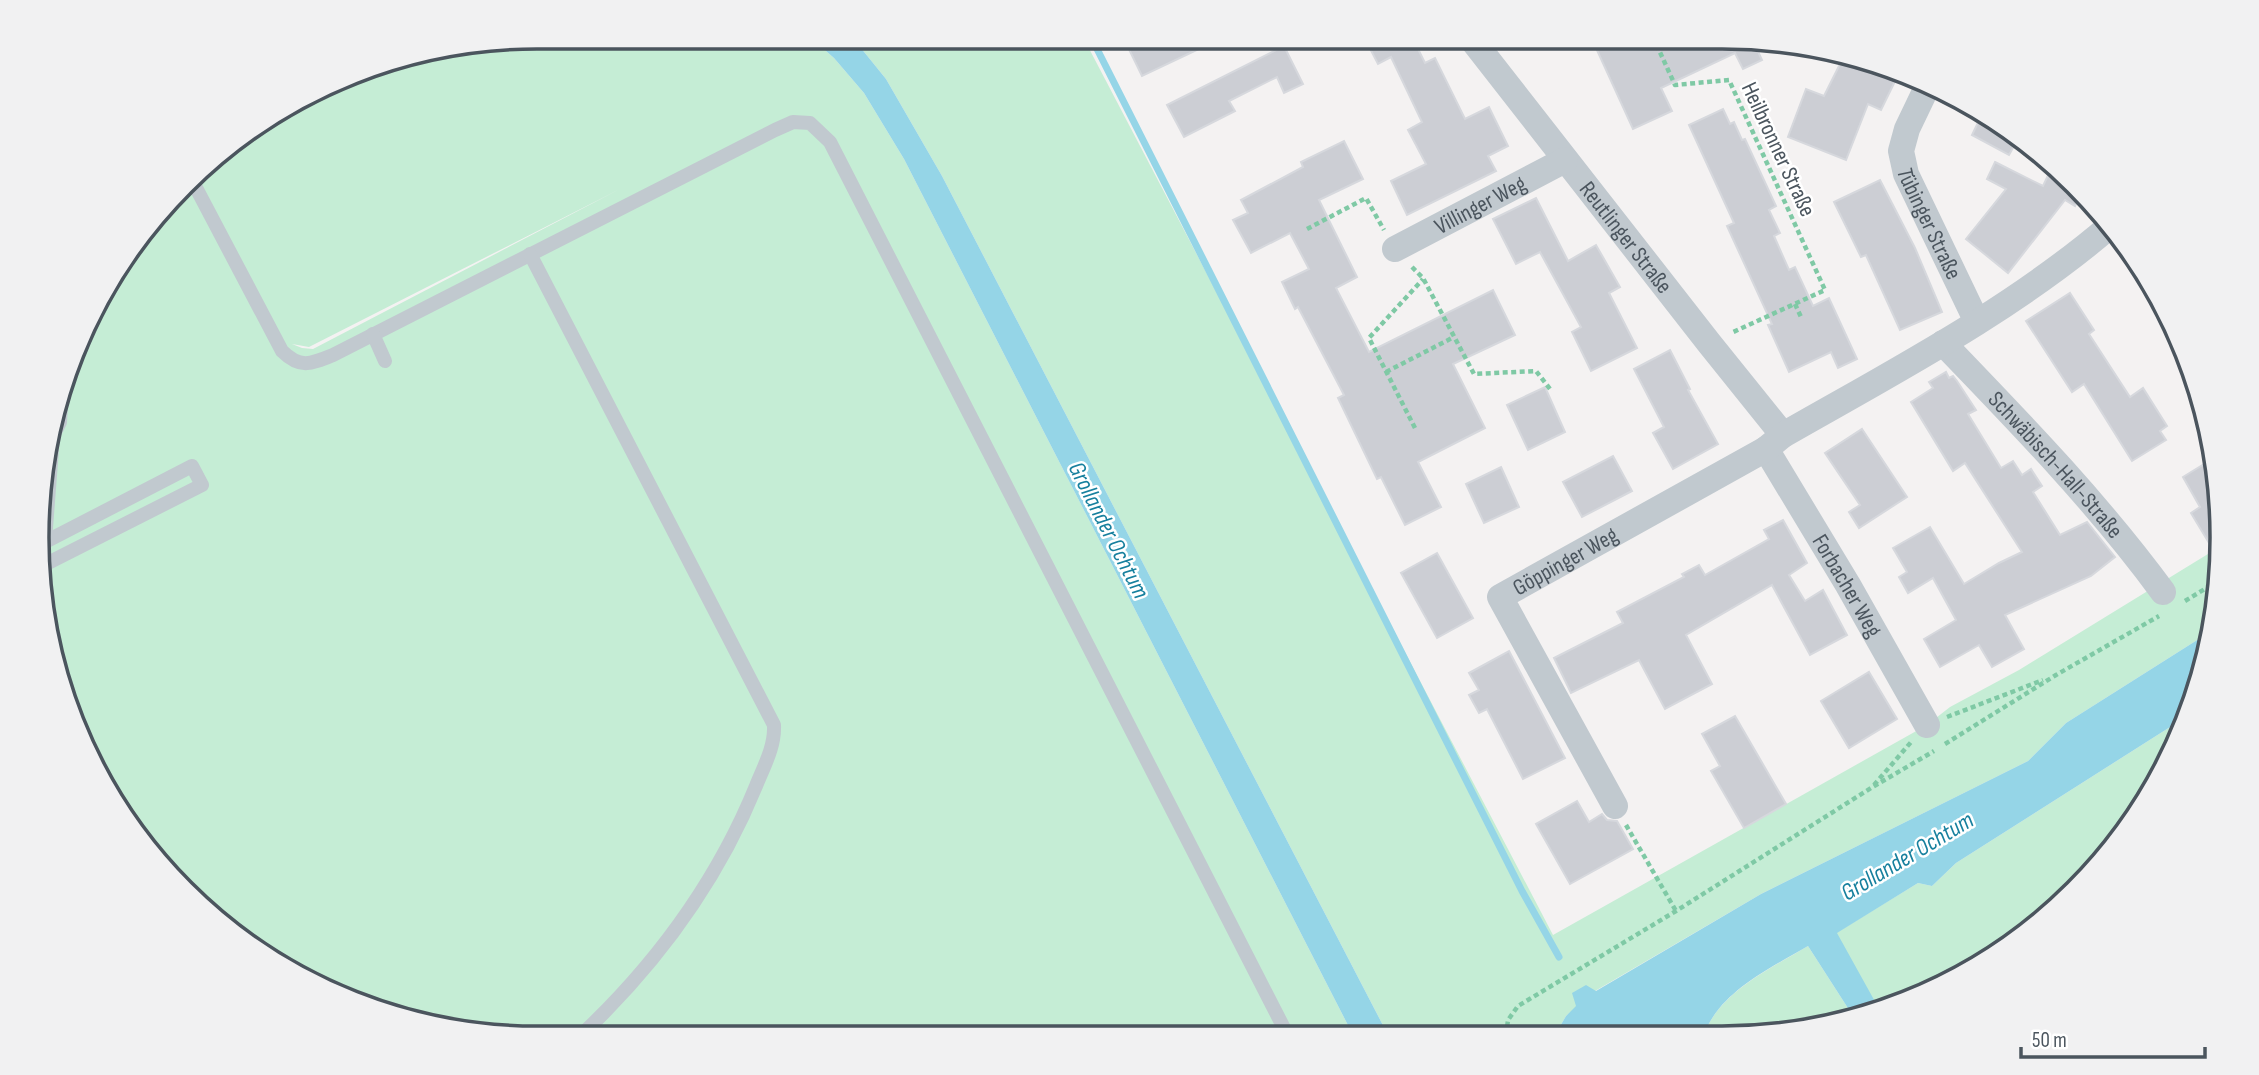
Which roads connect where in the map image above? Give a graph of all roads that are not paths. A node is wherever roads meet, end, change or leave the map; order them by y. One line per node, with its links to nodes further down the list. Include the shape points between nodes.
1 (1479, 49): 3 (street, Reutlinger Straße)
2 (1924, 93): 8 (street, Tübinger Straße, via 1901,151 1906,174)
3 (1565, 159): 6 (street, Villinger Weg); 12 (street, Reutlinger Straße, via 1709,343)
4 (196, 188): 9 (lane, via 271,332 291,360 317,362)
5 (2102, 232): 8 (street)
6 (1395, 250)
7 (530, 254): 9 (lane); 18 (lane, via 774,725 775,737 747,809 684,919); 19 (lane, via 793,122 810,123 830,142)
8 (1976, 322): 10 (street)
9 (373, 334): 11 (lane)
10 (1943, 343): 12 (street); 15 (street, Schwäbisch-Hall-Straße, via 2088,497)
11 (385, 360)
12 (1774, 442): 16 (street, Forbacher Weg); 17 (street, Göppinger Weg, via 1500,597)
13 (49, 539): 14 (lane, via 192,466 202,485)
14 (50, 563)
15 (2169, 603)
16 (1927, 725)
17 (1615, 806)
18 (591, 1026)
19 (1283, 1026)

